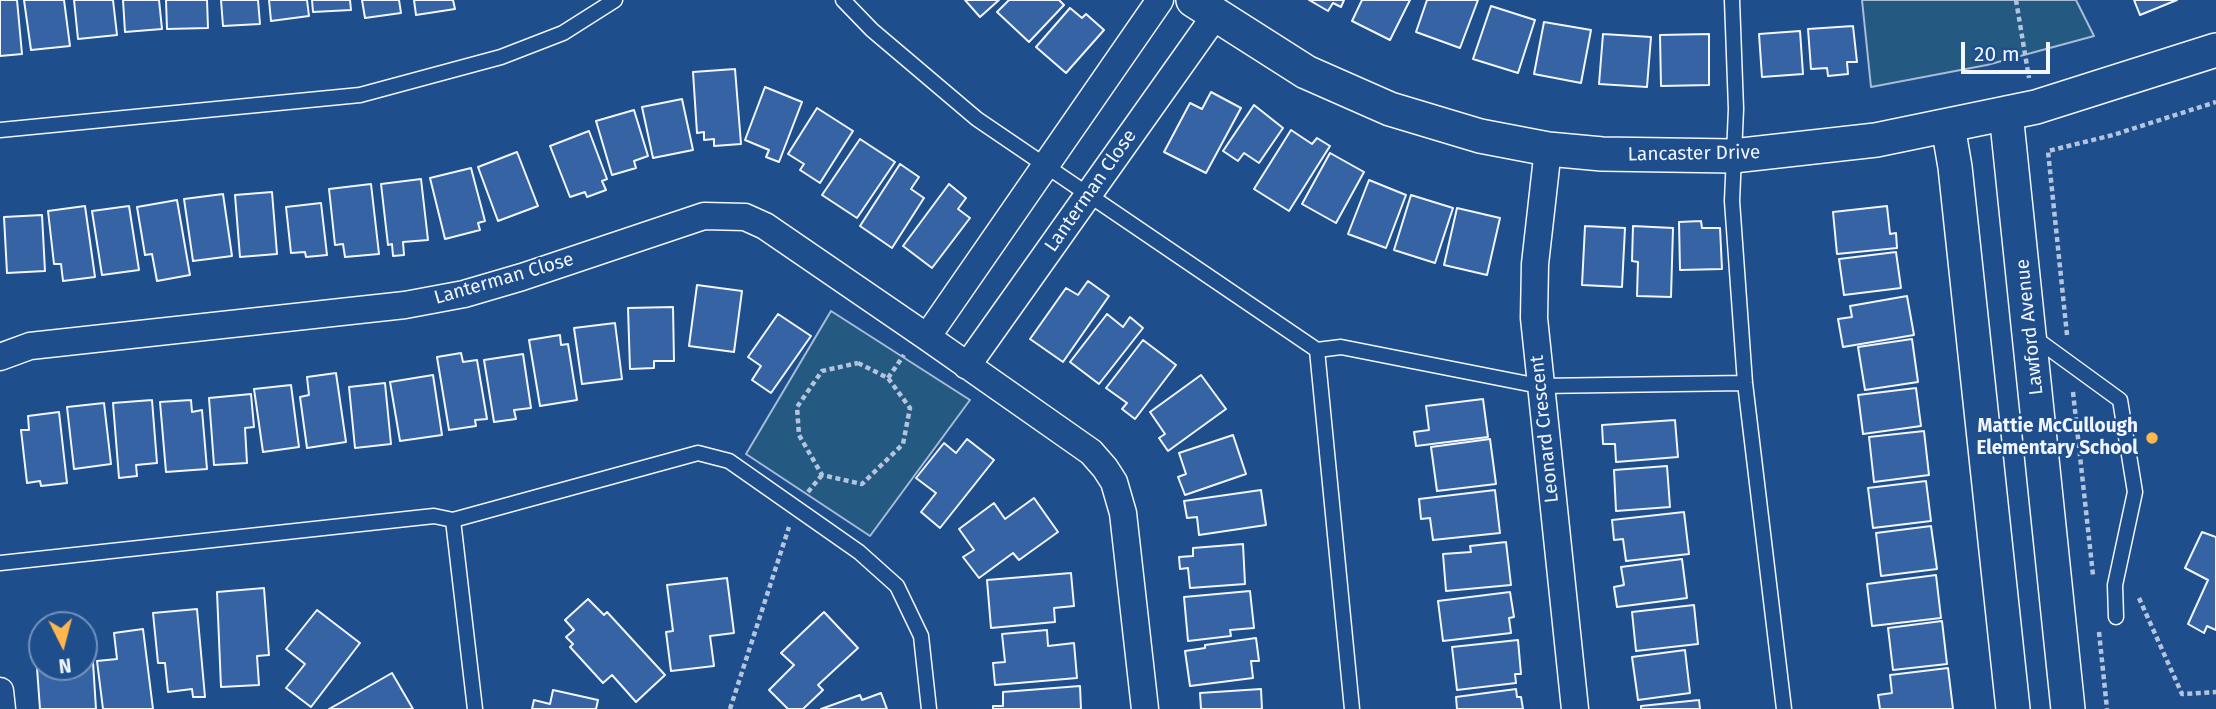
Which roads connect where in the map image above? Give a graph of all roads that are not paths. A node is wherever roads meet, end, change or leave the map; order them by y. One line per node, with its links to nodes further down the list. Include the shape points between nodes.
1 (615, 0): 9 (lane, via 563,33 501,57 360,95)
2 (843, 0): 12 (lane, via 977,119)
3 (1160, 0): 12 (street)
4 (1732, 0): 11 (lane)
5 (1204, 8): 10 (street, Lancaster Drive, via 1306,72 1390,109 1480,136); 13 (street, Lanterman Close)
6 (2216, 50): 7 (street, Lancaster Drive)
7 (2006, 113): 8 (street, Lancaster Drive); 14 (street, Lawford Avenue)
8 (1948, 126): 11 (street, Lancaster Drive, via 1877,140); 32 (street)
9 (0, 130)
10 (1548, 149): 11 (street, Lancaster Drive); 20 (street, Leonard Crescent, via 1534,290)
11 (1733, 156): 19 (lane)
12 (1046, 166): 13 (lane); 15 (street)
13 (1089, 194): 16 (lane); 18 (street, Lanterman Close)
14 (2031, 335): 23 (lane, via 2120,400 2135,492 2115,585); 33 (street, Lawford Avenue)
15 (928, 337): 17 (street, Lanterman Close, via 765,226 745,217 724,215 704,216 464,294 360,311 30,346); 18 (street, Lanterman Close)
16 (1317, 350): 20 (lane, via 1341,347); 29 (lane)
17 (0, 357)
18 (967, 366): 28 (street, Lanterman Close, via 1091,452 1114,482 1127,536)
19 (1745, 383): 20 (lane); 31 (lane)
20 (1539, 386): 30 (street, Leonard Crescent)
21 (453, 520): 22 (lane, via 434,516); 26 (lane); 27 (lane, via 698,453 729,461 859,552 897,586 921,636)
22 (0, 563)
23 (2116, 617)
24 (0, 691): 25 (street)
25 (2, 709)
26 (475, 709)
27 (929, 709)
28 (1145, 709)
29 (1352, 709)
30 (1575, 709)
31 (1784, 709)
32 (2013, 709)
33 (2068, 709)

